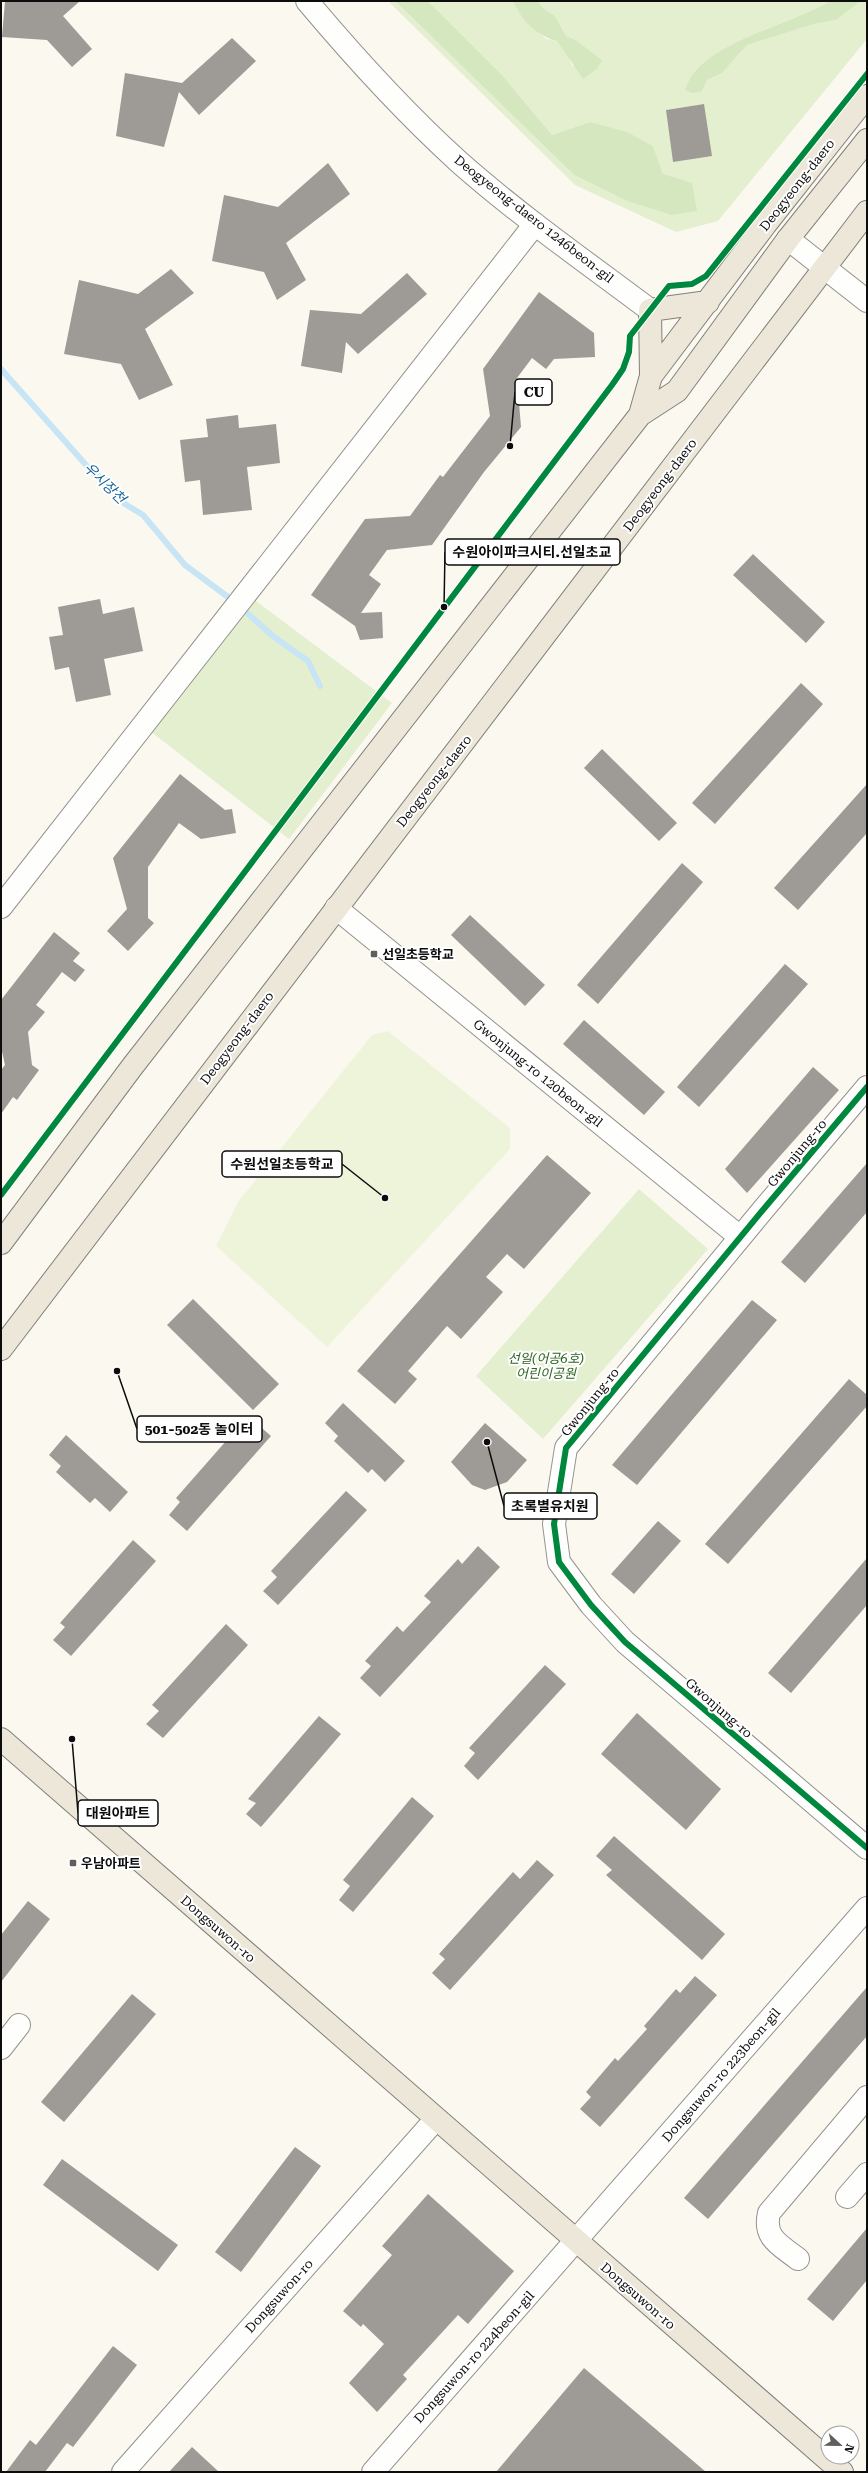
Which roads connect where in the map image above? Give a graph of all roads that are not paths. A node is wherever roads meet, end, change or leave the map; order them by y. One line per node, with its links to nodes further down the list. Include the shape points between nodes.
1 (307, 1): 5 (street, Deogyeong-daero 1246beon-gil, via 358,61 459,162)
2 (867, 96): 9 (main road, Deogyeong-daero)
3 (867, 140): 6 (main road, Deogyeong-daero)
4 (867, 212): 7 (main road, Deogyeong-daero)
5 (535, 224): 10 (street, Deogyeong-daero 1246beon-gil); 13 (street)
6 (788, 239): 7 (street); 12 (main road, Deogyeong-daero, via 677,391)
7 (826, 267): 8 (street); 14 (main road, Deogyeong-daero)
8 (867, 301)
9 (708, 302): 10 (main road); 11 (main road, Deogyeong-daero)
10 (650, 310): 11 (main road)
11 (651, 376): 12 (main road, Deogyeong-daero)
12 (640, 415): 17 (main road, Deogyeong-daero, via 132,1067)
13 (1, 907)
14 (336, 908): 16 (street, Gwonjung-ro 120beon-gil); 18 (main road, Deogyeong-daero)
15 (867, 1087): 16 (street, Gwonjung-ro)
16 (740, 1237): 20 (street, Gwonjung-ro, via 566,1448 554,1524 559,1562 591,1605 625,1642)
17 (1, 1243)
18 (1, 1349)
19 (1, 1739): 25 (main road, Dongsuwon-ro)
20 (867, 1848)
21 (867, 1908): 28 (street, Dongsuwon-ro 223beon-gil)
22 (19, 2025): 23 (street)
23 (1, 2048)
24 (867, 2097): 29 (street, via 769,2213 767,2228 770,2235)
25 (435, 2120): 28 (main road, Dongsuwon-ro); 30 (street, Dongsuwon-ro)
26 (867, 2174): 27 (street)
27 (847, 2197)
28 (576, 2242): 31 (street, Dongsuwon-ro 224beon-gil); 32 (main road, Dongsuwon-ro)
29 (798, 2259)
30 (123, 2472)
31 (373, 2472)
32 (842, 2472)

